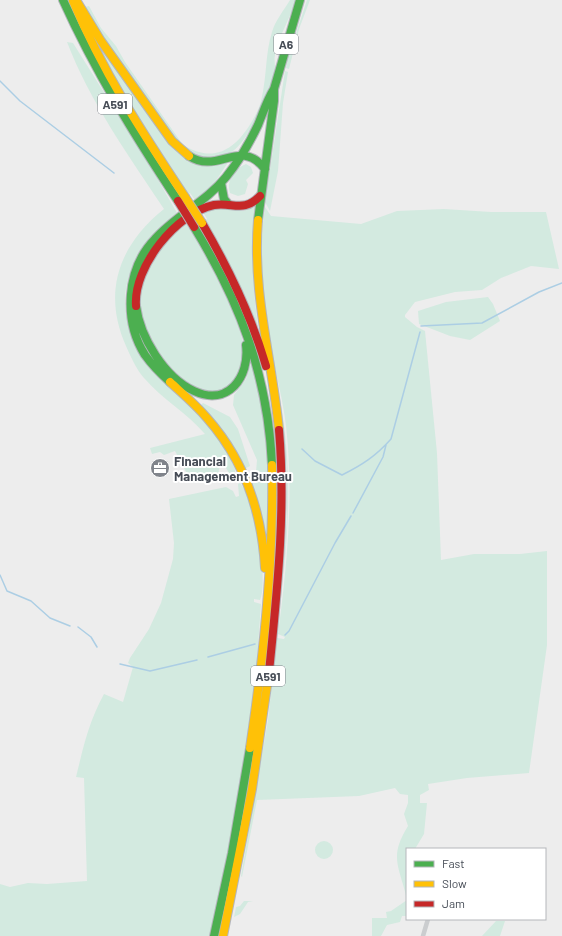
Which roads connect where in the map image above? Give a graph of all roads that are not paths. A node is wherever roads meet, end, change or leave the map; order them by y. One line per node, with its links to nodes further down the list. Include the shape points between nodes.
1 (63, 0): 11 (highway, A591, bridge, via 104,86 178,201)
2 (73, 0): 11 (highway, A591, bridge, via 90,41 111,80 185,196)
3 (76, 0): 6 (highway, via 114,60 181,151 199,161 211,162)
4 (300, 0): 5 (highway, A6)
5 (274, 89): 6 (highway, A6); 7 (highway, A6)
6 (241, 155): 7 (highway, via 255,157); 8 (highway)
7 (264, 169): 9 (highway)
8 (221, 183): 10 (highway, via 224,199); 14 (highway, via 201,202 160,232 145,251 132,282 131,314 135,333 146,355 213,425 233,454 244,477 255,505 263,545)
9 (261, 195): 10 (highway, via 245,207); 13 (highway, via 256,243 257,284 272,371)
10 (230, 205): 12 (highway, via 209,206 198,211 158,243 145,262 138,283 136,301 140,329 157,357 193,392 206,395 230,390 245,374 248,352)
11 (198, 225): 12 (highway, A591); 13 (highway, A591, via 226,265 248,311 264,360)
12 (240, 315): 14 (highway, A591, via 261,380 272,457 273,500)
13 (276, 413): 17 (highway, A591, via 282,494 273,627 253,783)
14 (265, 622): 16 (highway, A591, via 247,766)
15 (428, 920): 18 (street)
16 (214, 936)
17 (223, 936)
18 (423, 936)

